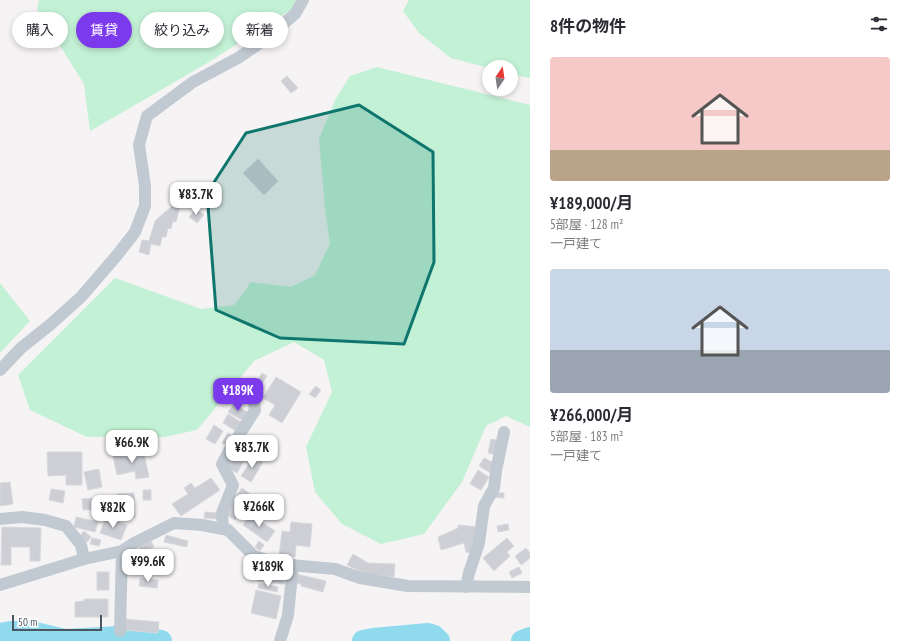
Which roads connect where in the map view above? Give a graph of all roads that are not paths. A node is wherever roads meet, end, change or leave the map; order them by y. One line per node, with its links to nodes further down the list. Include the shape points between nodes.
1 (303, 0): 2 (street, via 295,14 260,43 193,82 147,116 139,145 145,206 135,232 81,297 21,348)
2 (0, 370)
3 (253, 396): 6 (street, via 254,410 222,464 233,485 222,513)
4 (504, 432): 11 (street, via 494,488 484,506 479,543)
5 (0, 519): 8 (street, via 22,517 66,526 81,545)
6 (222, 529): 7 (street, via 174,523); 9 (street, via 228,530 254,556 279,564)
7 (122, 551): 8 (street); 13 (street)
8 (84, 559): 10 (street)
9 (293, 565): 11 (street, via 336,569 360,578 408,586); 14 (street, via 288,615)
10 (0, 585)
11 (466, 587): 12 (street)
12 (530, 587)
13 (120, 631)
14 (280, 641)

